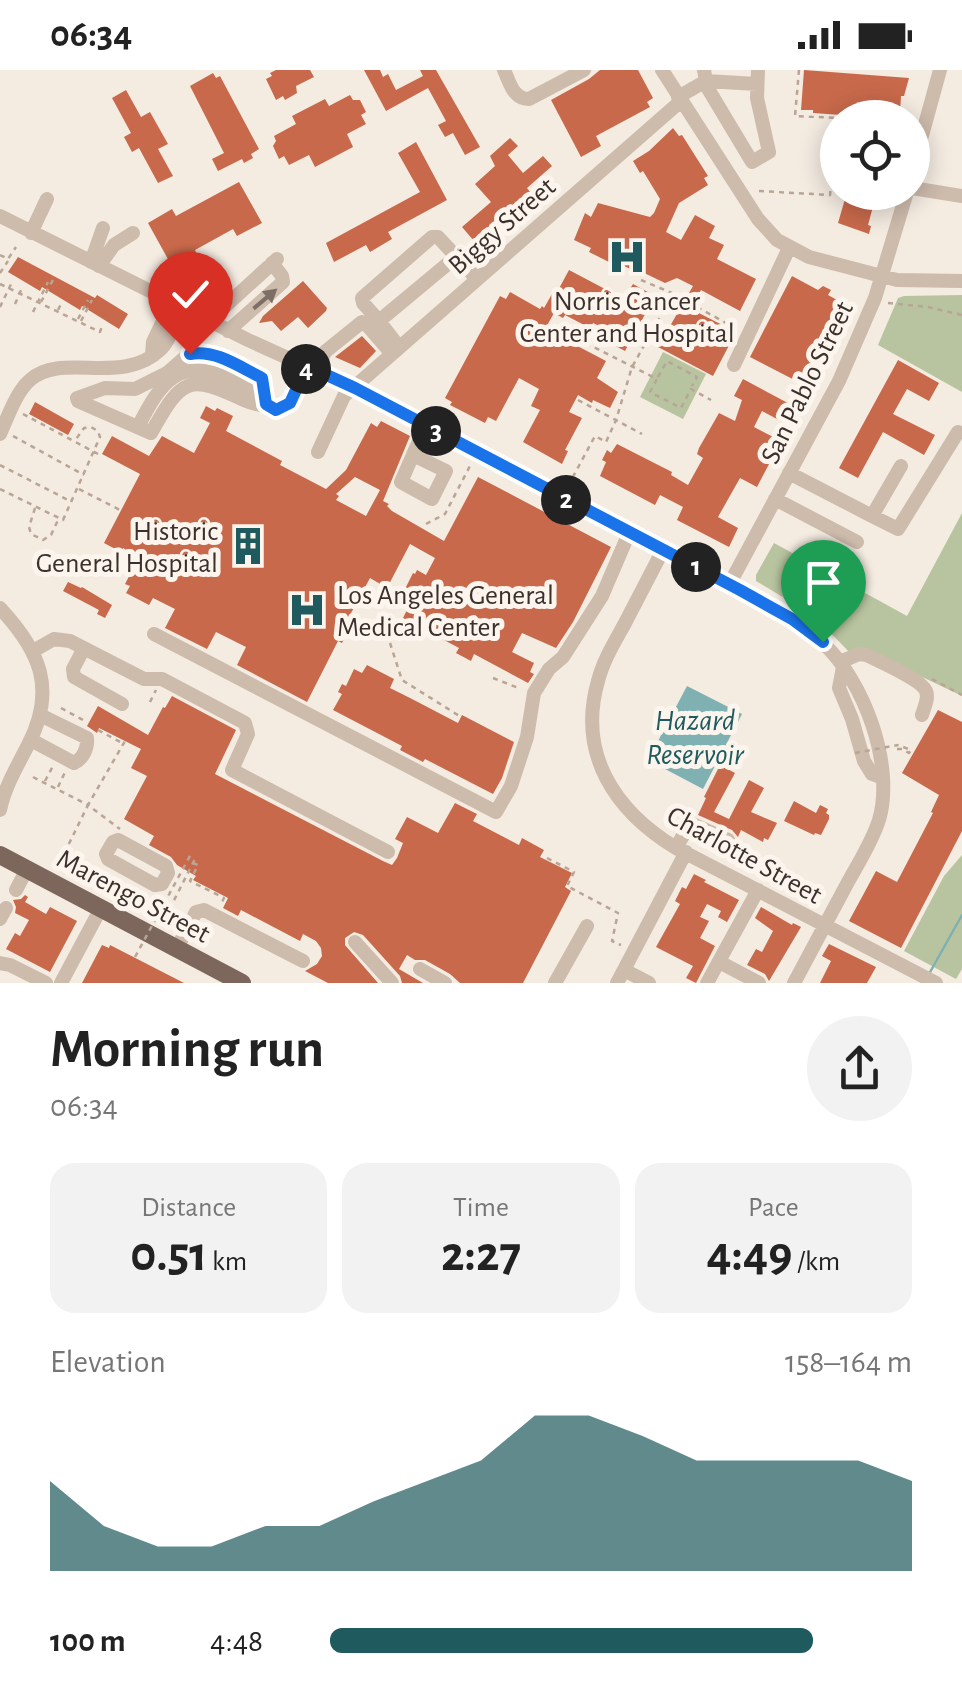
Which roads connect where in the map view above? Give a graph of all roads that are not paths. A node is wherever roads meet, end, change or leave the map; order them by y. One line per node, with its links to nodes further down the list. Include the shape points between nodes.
1 (504, 70): 2 (street, via 519,98 529,99)
2 (584, 70)
3 (662, 70): 7 (street)
4 (940, 70): 8 (street)
5 (705, 76): 6 (street); 6 (street, via 752,162 769,152); 7 (street, Biggy Street)
6 (757, 77)
7 (680, 99): 17 (street, via 758,219); 20 (street, Biggy Street)
8 (930, 106)
9 (930, 191): 10 (street)
10 (962, 196)
11 (48, 199): 15 (street)
12 (901, 210): 21 (street, San Pablo Street)
13 (0, 216): 15 (street)
14 (102, 228): 19 (street)
15 (32, 233): 19 (street)
16 (133, 233): 19 (street)
17 (789, 248): 21 (street); 28 (street)
18 (457, 256): 20 (street); 25 (street); 25 (street, via 432,237 362,298)
19 (95, 264): 23 (street)
20 (478, 278): 27 (street, Biggy Street)
21 (880, 278): 22 (street); 38 (street, San Pablo Street, via 839,381)
22 (962, 281)
23 (177, 305): 24 (street); 34 (street, via 152,355 141,363 43,372 25,384)
24 (208, 321): 26 (street); 26 (street, one-way to 24, via 284,282 275,261)
25 (380, 324): 27 (street)
26 (228, 331): 29 (street)
27 (396, 351): 29 (street, via 362,322); 30 (street, Biggy Street)
28 (734, 365)
29 (310, 368): 30 (street); 31 (street, via 290,403 276,410)
30 (355, 388): 32 (street); 35 (street, Biggy Street, via 344,396)
31 (266, 404): 31 (street, via 262,378 202,351 134,389 105,388 78,398 144,430 177,392 196,383)
32 (426, 426): 36 (street); 41 (street)
33 (958, 432): 40 (street, via 898,528)
34 (6, 434)
35 (318, 452)
36 (413, 455)
37 (901, 466): 40 (street)
38 (789, 473): 39 (street, San Pablo Street); 40 (street)
39 (775, 498): 42 (street); 44 (street, San Pablo Street)
40 (872, 516)
41 (629, 533): 43 (street); 46 (street, via 602,596 534,693 522,754 496,812)
42 (856, 542)
43 (663, 550): 44 (street); 57 (street, Charlotte Street, via 602,668 593,727 616,796 639,823)
44 (729, 585): 49 (street, via 807,629)
45 (0, 608): 48 (street)
46 (154, 634)
47 (84, 648): 48 (street, via 62,639); 50 (street, via 74,678); 58 (street, via 245,722 248,734 232,770)
48 (34, 651): 51 (street)
49 (842, 665): 52 (street, via 859,654 915,680 928,696); 64 (street, via 874,734 882,807)
50 (122, 704)
51 (40, 715): 53 (street); 53 (street, via 87,738 88,745 74,763)
52 (922, 716)
53 (30, 740): 54 (street)
54 (2, 792): 55 (street)
55 (0, 810)
56 (728, 840): 57 (street, via 693,822)
57 (681, 850): 62 (street, Charlotte Street); 72 (street)
58 (388, 852)
59 (0, 856): 60 (main road, Marengo Street)
60 (26, 869): 61 (street); 63 (main road, Marengo Street)
61 (16, 890)
62 (758, 890): 64 (street, Charlotte Street); 81 (street)
63 (101, 908): 67 (main road, Marengo Street); 75 (street)
64 (825, 925): 83 (street); 84 (street, Charlotte Street)
65 (587, 926): 79 (street)
66 (355, 942): 77 (street)
67 (177, 948): 68 (street, via 196,912 204,910); 73 (main road, Marengo Street)
68 (303, 961)
69 (0, 963): 74 (street)
70 (725, 965): 82 (street)
71 (420, 969): 78 (street)
72 (621, 976): 80 (street)
73 (222, 978): 76 (main road, Marengo Street)
74 (46, 983)
75 (61, 983)
76 (242, 983)
77 (392, 983)
78 (444, 983)
79 (555, 983)
80 (649, 983)
81 (707, 983)
82 (759, 983)
83 (794, 983)
84 (936, 983)

